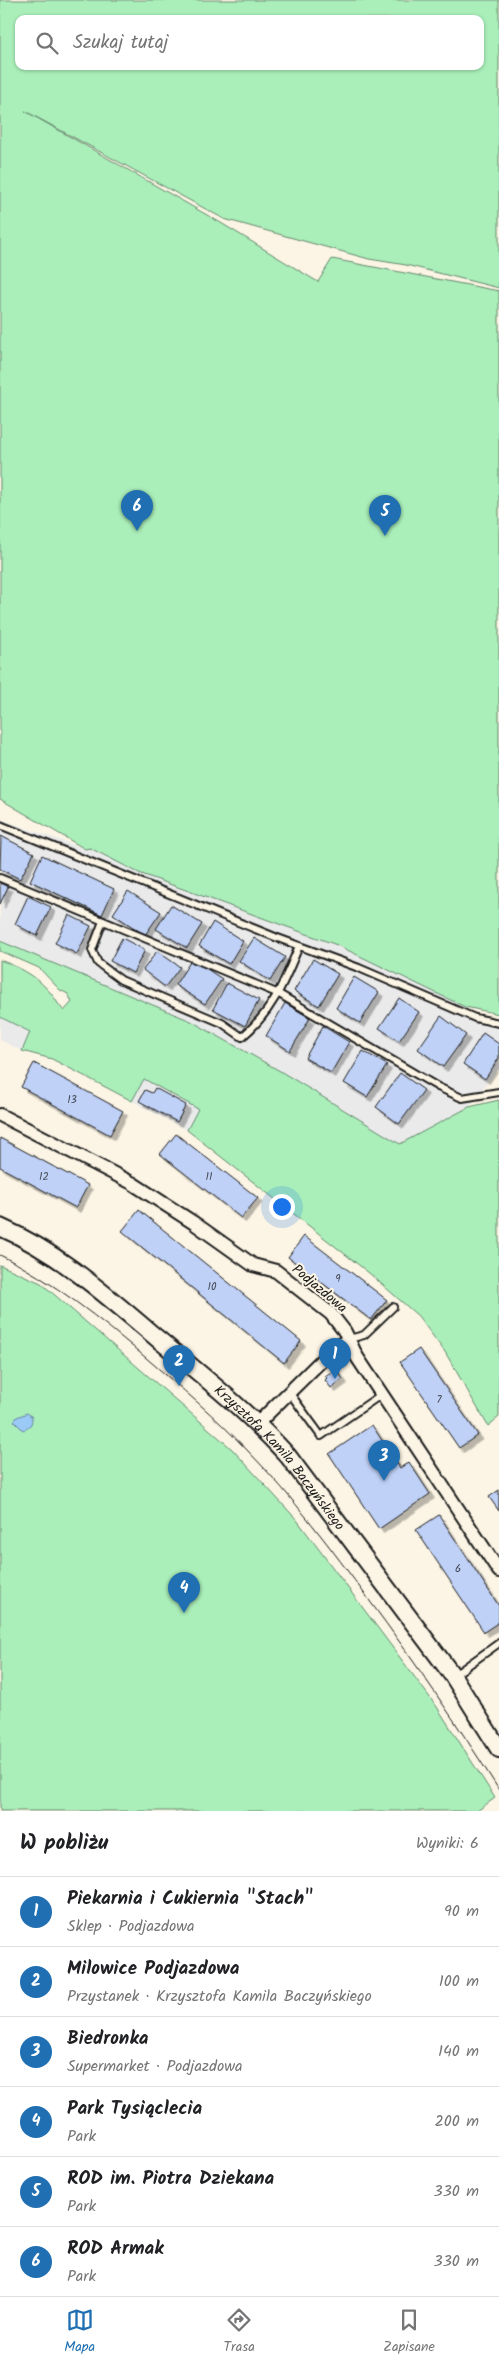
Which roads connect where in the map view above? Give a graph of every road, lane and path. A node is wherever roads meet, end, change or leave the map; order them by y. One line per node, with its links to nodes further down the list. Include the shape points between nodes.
1 (0, 825): 4 (lane)
2 (0, 878): 3 (lane)
3 (103, 921): 5 (lane); 5 (lane, via 92,950 98,963 121,980 222,1023 242,1037)
4 (299, 946): 5 (lane); 6 (lane, via 475,1018)
5 (279, 994): 7 (lane, via 462,1098)
6 (499, 1023)
7 (499, 1092)
8 (0, 1115): 11 (street, Podjazdowa, via 132,1183 253,1265 276,1271 331,1314)
9 (0, 1227): 14 (street, Krzysztofa Kamila Baczyńskiego, via 50,1252 87,1280)
10 (393, 1306): 11 (lane, via 364,1334)
11 (349, 1339): 12 (street, via 332,1350); 13 (street, Podjazdowa)
12 (289, 1392): 13 (lane, via 321,1436); 14 (street)
13 (382, 1394): 15 (street, Podjazdowa)
14 (258, 1423): 17 (street, Krzysztofa Kamila Baczyńskiego, via 288,1456)
15 (499, 1571)
16 (499, 1643): 17 (lane)
17 (453, 1676): 18 (street, Krzysztofa Kamila Baczyńskiego)
18 (499, 1749)

